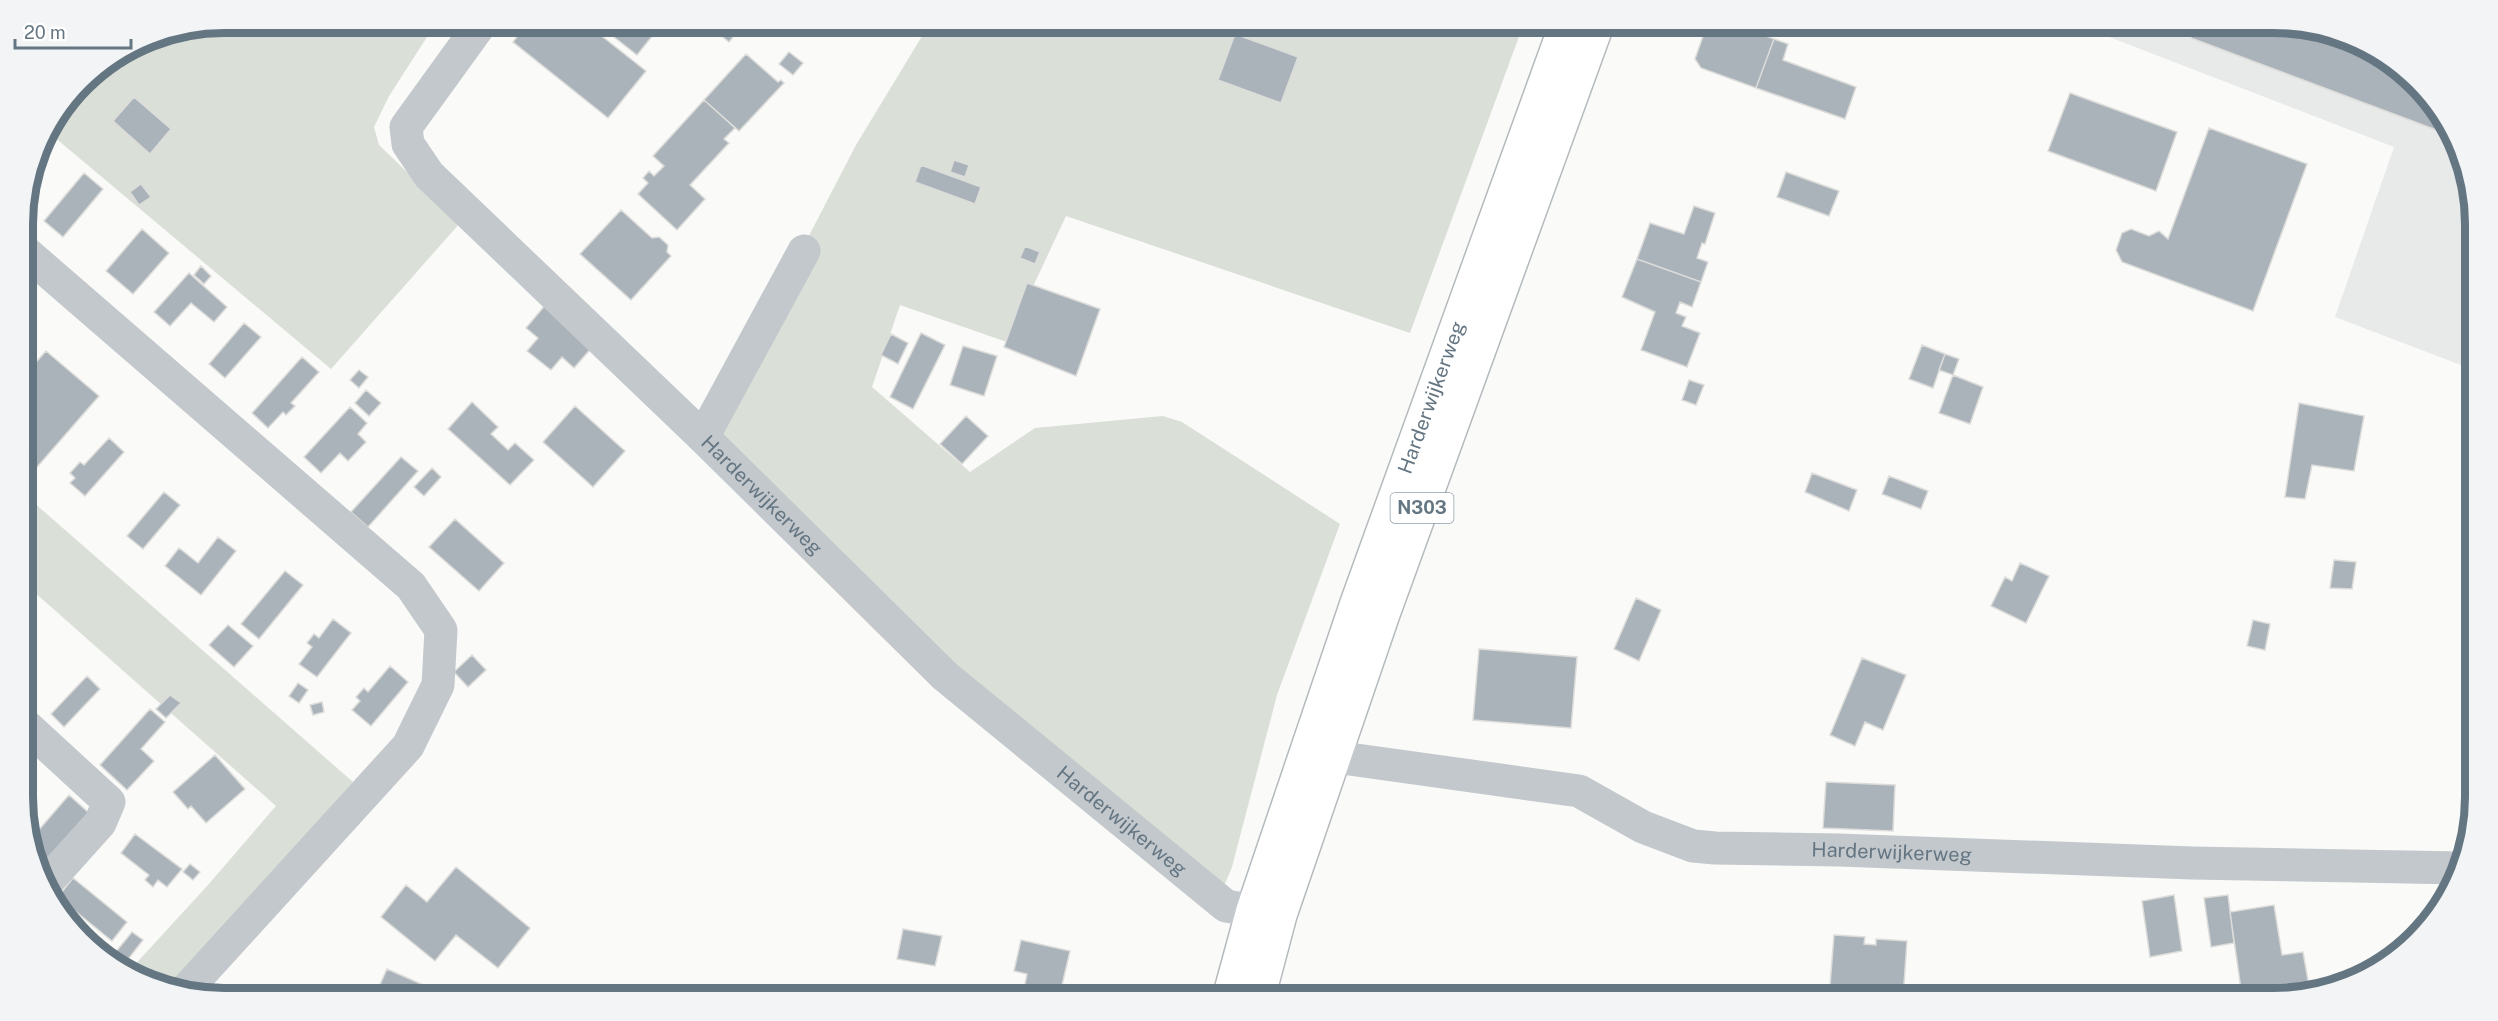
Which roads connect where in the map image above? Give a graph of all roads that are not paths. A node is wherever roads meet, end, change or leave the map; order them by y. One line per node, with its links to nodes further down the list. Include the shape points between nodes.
1 (474, 33): 6 (lane, Harderwijkerweg, via 406,127 408,144 429,175)
2 (1563, 33): 11 (main road, Harderwijkerweg / N303, via 1357,603)
3 (1594, 33): 8 (main road, Harderwijkerweg / N303)
4 (804, 251): 6 (lane)
5 (33, 259): 12 (lane, via 411,586 441,630 438,685 408,746)
6 (703, 437): 11 (lane, Harderwijkerweg, via 945,676 1226,906)
7 (33, 732): 10 (lane, via 110,802 99,823)
8 (1335, 757): 9 (lane, Harderwijkerweg, via 1579,791 1643,827 1693,846); 11 (main road, Harderwijkerweg / N303)
9 (2451, 868)
10 (51, 877)
11 (1266, 913): 13 (main road, Harderwijkerweg / N303); 14 (main road, Harderwijkerweg / N303)
12 (191, 985)
13 (1232, 988)
14 (1259, 988)

